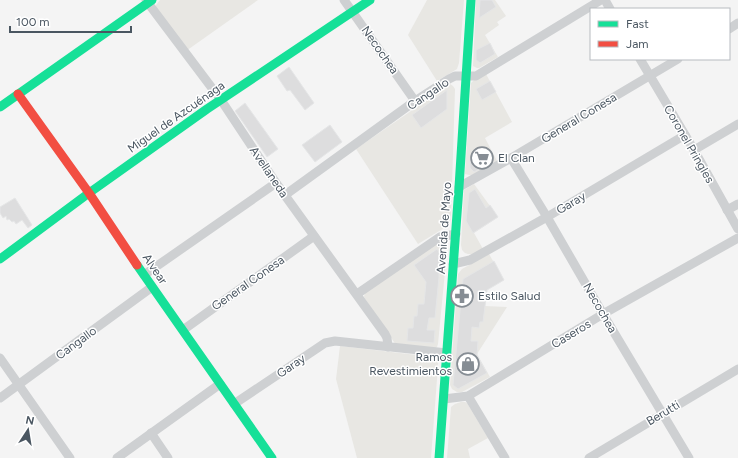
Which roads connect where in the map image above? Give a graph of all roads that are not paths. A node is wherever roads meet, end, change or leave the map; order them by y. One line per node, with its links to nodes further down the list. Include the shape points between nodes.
1 (344, 0): 6 (street, Necochea)
2 (370, 0): 6 (street, Miguel de Azcuénaga)
3 (471, 0): 10 (street, Avenida de Mayo)
4 (601, 0): 10 (street, Cangallo, via 476,76)
5 (149, 1): 11 (street); 12 (street, Avellaneda)
6 (353, 12): 12 (street, Miguel de Azcuénaga); 13 (street, Necochea)
7 (641, 60): 9 (street, Coronel Pringles)
8 (676, 60): 9 (street, General Conesa)
9 (650, 75): 16 (street, Coronel Pringles); 18 (street, General Conesa)
10 (466, 76): 13 (street, Cangallo, via 450,78); 20 (street, Avenida de Mayo)
11 (18, 94): 14 (street); 21 (street, Alvear)
12 (221, 100): 19 (street, Avellaneda); 21 (street, Miguel de Azcuénaga)
13 (415, 101): 22 (street, Cangallo)
14 (0, 106)
15 (738, 124): 17 (street)
16 (685, 135): 17 (street, Coronel Pringles); 25 (street, Garay)
17 (694, 150): 24 (street, Coronel Pringles)
18 (512, 158): 20 (street, General Conesa); 25 (street, Necochea)
19 (276, 182): 22 (street, Avellaneda); 32 (street)
20 (459, 187): 27 (street, Avenida de Mayo)
21 (88, 193): 30 (street, Miguel de Azcuénaga); 32 (street, Alvear)
22 (285, 195): 28 (street, Avellaneda)
23 (738, 204): 24 (street)
24 (728, 210): 26 (street, Coronel Pringles)
25 (548, 217): 31 (street, Garay, via 470,260); 35 (street, Necochea)
26 (738, 229)
27 (456, 234): 31 (street, Avenida de Mayo); 34 (street, via 440,237)
28 (314, 236): 34 (street, Avellaneda); 36 (street, General Conesa)
29 (738, 238): 35 (street, Caseros)
30 (0, 259)
31 (453, 264): 38 (street, Avenida de Mayo)
32 (144, 275): 33 (street, Alvear)
33 (152, 287): 36 (street, Alvear); 42 (street, Cangallo)
34 (357, 294): 37 (street, Avellaneda, via 385,334)
35 (603, 314): 43 (street, Caseros); 47 (street, Necochea)
36 (183, 330): 41 (street, Alvear)
37 (388, 347): 38 (street, Garay); 46 (street, Garay, via 335,340 325,343)
38 (447, 354): 45 (street, Avenida de Mayo)
39 (0, 358): 42 (street)
40 (738, 369): 47 (street, Berutti)
41 (220, 384): 46 (street, Alvear); 48 (street)
42 (18, 385): 44 (street, Cangallo); 49 (street)
43 (468, 396): 45 (street, Caseros); 54 (street)
44 (0, 398)
45 (444, 399): 53 (street, Avenida de Mayo)
46 (234, 404): 52 (street, Alvear)
47 (662, 414): 55 (street, Berutti); 56 (street, Necochea)
48 (151, 433): 50 (street); 51 (street)
49 (70, 458)
50 (117, 458)
51 (168, 458)
52 (272, 458)
53 (439, 458)
54 (505, 458)
55 (589, 458)
56 (689, 458)

